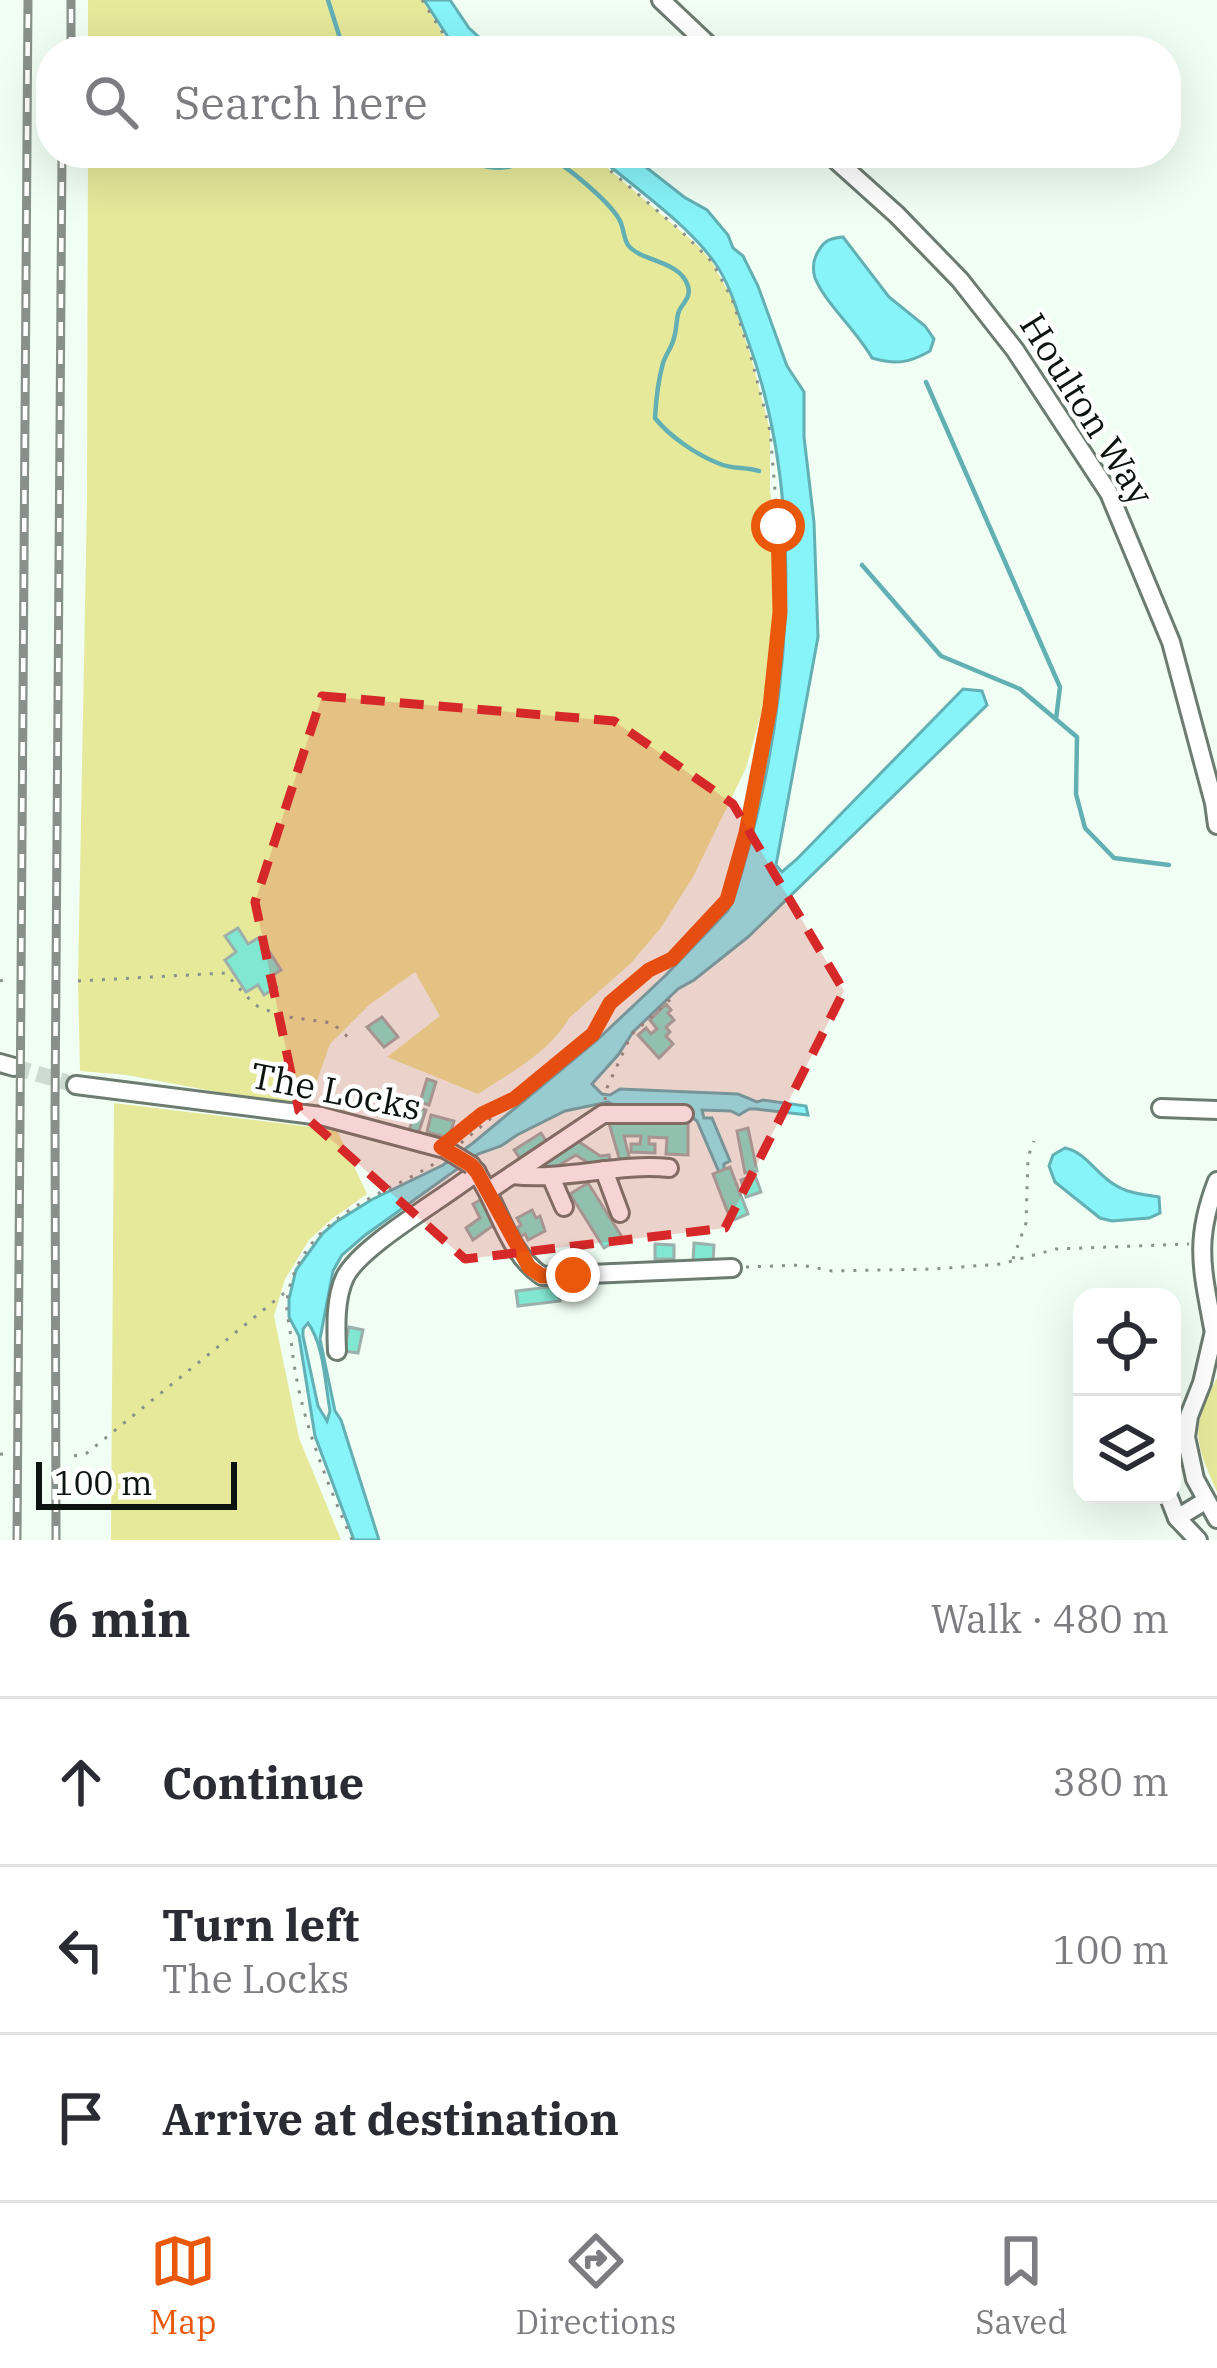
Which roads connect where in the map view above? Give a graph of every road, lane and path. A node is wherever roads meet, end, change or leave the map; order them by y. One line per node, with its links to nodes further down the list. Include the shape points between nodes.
1 (422, 0): 3 (path)
2 (661, 0): 4 (street)
3 (445, 36)
4 (699, 36)
5 (607, 168): 15 (path, via 698,247 732,299 770,431 777,653 727,900 672,959 610,1003 593,1034)
6 (845, 168): 7 (street, Houlton Way, via 960,280 1109,493 1171,642)
7 (1217, 825)
8 (7, 979): 9 (path)
9 (0, 981)
10 (78, 981): 12 (path, via 225,973 255,1005 332,1023)
11 (674, 995): 14 (path, via 631,1035)
12 (348, 1036)
13 (76, 1085): 22 (street, The Locks, via 321,1116)
14 (607, 1088)
15 (511, 1101): 19 (path); 20 (path)
16 (1161, 1108): 17 (street)
17 (1217, 1110)
18 (685, 1114): 26 (street, via 603,1114)
19 (461, 1130): 20 (path); 22 (path)
20 (464, 1141): 22 (path)
21 (1034, 1141): 33 (path, via 1026,1222)
22 (445, 1151): 24 (street, The Locks, bridge); 35 (path, via 322,1232)
23 (669, 1168): 25 (street)
24 (474, 1169): 29 (street, The Locks); 37 (street, via 347,1272)
25 (604, 1171): 27 (street); 31 (street)
26 (512, 1175): 27 (street); 29 (street)
27 (551, 1177): 30 (street)
28 (1217, 1181): 36 (street, via 1200,1244)
29 (488, 1191): 34 (street, The Locks, via 520,1255 542,1276)
30 (564, 1207)
31 (620, 1213)
32 (1178, 1245): 33 (path, via 1056,1249)
33 (1012, 1261): 34 (path)
34 (732, 1268)
35 (289, 1289): 43 (path, via 87,1454); 48 (path, via 304,1411)
36 (1215, 1323): 38 (street)
37 (337, 1351)
38 (1213, 1356): 39 (street)
39 (1181, 1413)
40 (1181, 1418): 44 (street)
41 (0, 1454): 42 (path)
42 (11, 1455)
43 (74, 1456)
44 (1205, 1501): 46 (street); 47 (street)
45 (1172, 1504): 46 (street)
46 (1178, 1518): 49 (street)
47 (1217, 1520)
48 (352, 1540)
49 (1198, 1540)

